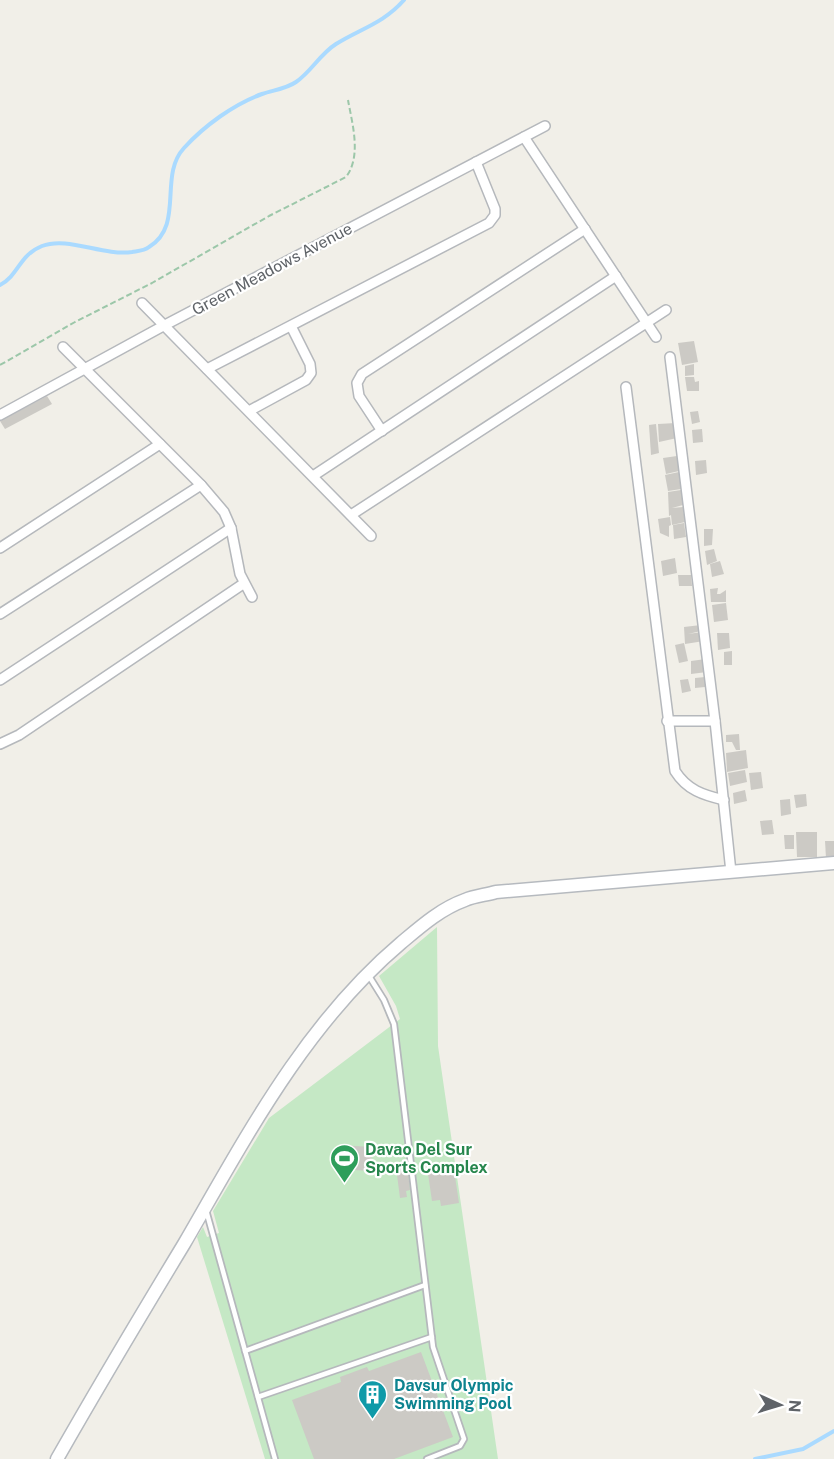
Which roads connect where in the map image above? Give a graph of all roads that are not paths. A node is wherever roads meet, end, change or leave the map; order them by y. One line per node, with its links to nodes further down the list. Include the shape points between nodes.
1 (545, 126): 2 (street, Green Meadows Avenue)
2 (524, 137): 3 (street, Green Meadows Avenue); 4 (street)
3 (476, 162): 9 (street, Green Meadows Avenue); 10 (street, via 494,203 493,219)
4 (585, 229): 5 (street); 19 (street, via 362,374 357,383 359,396)
5 (616, 276): 8 (street); 19 (street)
6 (142, 303): 9 (street)
7 (666, 310): 8 (street)
8 (647, 322): 11 (street); 23 (street)
9 (165, 325): 14 (street, Green Meadows Avenue); 15 (street)
10 (291, 326): 15 (street); 17 (street, via 311,374)
11 (657, 337)
12 (63, 347): 14 (street)
13 (670, 357): 32 (street)
14 (85, 368): 18 (street, Green Meadows Avenue); 20 (street)
15 (207, 369): 17 (street)
16 (626, 387): 31 (street)
17 (249, 411): 21 (street)
18 (0, 414)
19 (382, 430): 21 (street)
20 (160, 444): 22 (street); 26 (street)
21 (313, 476): 23 (street)
22 (201, 484): 24 (street, via 224,512); 29 (street)
23 (351, 515): 25 (street)
24 (231, 528): 27 (street); 30 (street)
25 (371, 536)
26 (0, 548)
27 (243, 584): 28 (street); 33 (street)
28 (252, 597)
29 (0, 614)
30 (0, 680)
31 (667, 721): 32 (street); 34 (street, via 675,771 682,782 701,795)
32 (715, 721): 34 (street)
33 (0, 744)
34 (724, 800): 36 (street)
35 (834, 863): 36 (street)
36 (731, 872): 37 (street, via 496,892 465,900 428,921)
37 (367, 974): 38 (street, via 302,1050); 39 (lane, via 394,1024)
38 (205, 1207): 41 (lane); 43 (street)
39 (425, 1284): 40 (lane); 41 (lane)
40 (432, 1337): 42 (lane); 45 (lane, via 464,1439 460,1446)
41 (245, 1351): 42 (lane)
42 (258, 1397): 44 (lane)
43 (57, 1459)
44 (275, 1459)
45 (427, 1459)

